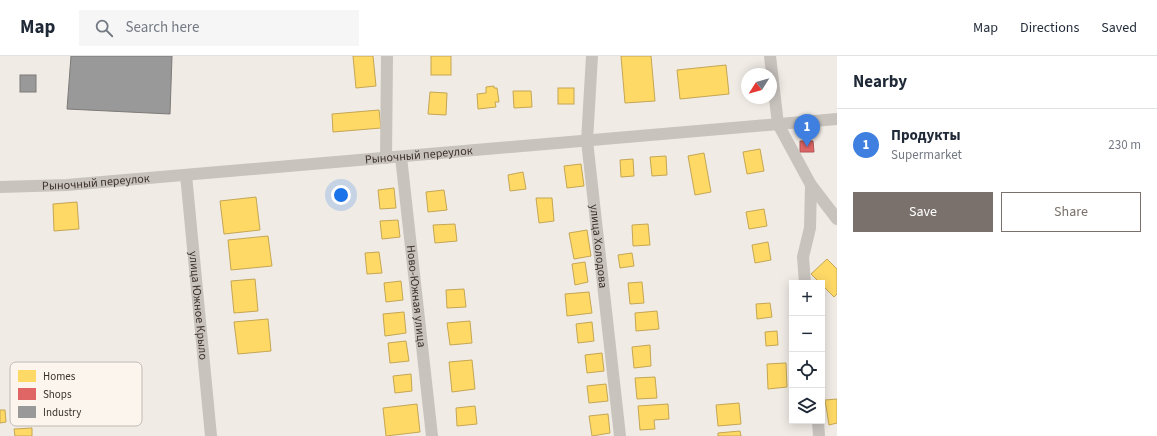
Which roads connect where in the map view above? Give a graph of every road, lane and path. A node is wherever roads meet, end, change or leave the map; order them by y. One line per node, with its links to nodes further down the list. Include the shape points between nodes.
1 (386, 56): 8 (street)
2 (592, 56): 6 (street, улица Холодова)
3 (770, 56): 5 (street)
4 (837, 119): 5 (street, Рыночный переулок)
5 (778, 124): 6 (street, Рыночный переулок); 10 (street)
6 (587, 141): 7 (street, Рыночный переулок); 17 (street, улица Холодова)
7 (401, 157): 8 (street, Рыночный переулок); 16 (street, Ново-Южная улица)
8 (386, 158): 9 (street, Рыночный переулок)
9 (186, 175): 11 (street, Рыночный переулок, via 67,185); 15 (street, улица Южное Крыло)
10 (811, 185): 12 (street); 13 (street, via 810,228 803,257)
11 (0, 187)
12 (837, 219)
13 (805, 280)
14 (818, 424): 18 (street)
15 (211, 436)
16 (432, 436)
17 (620, 436)
18 (819, 436)

